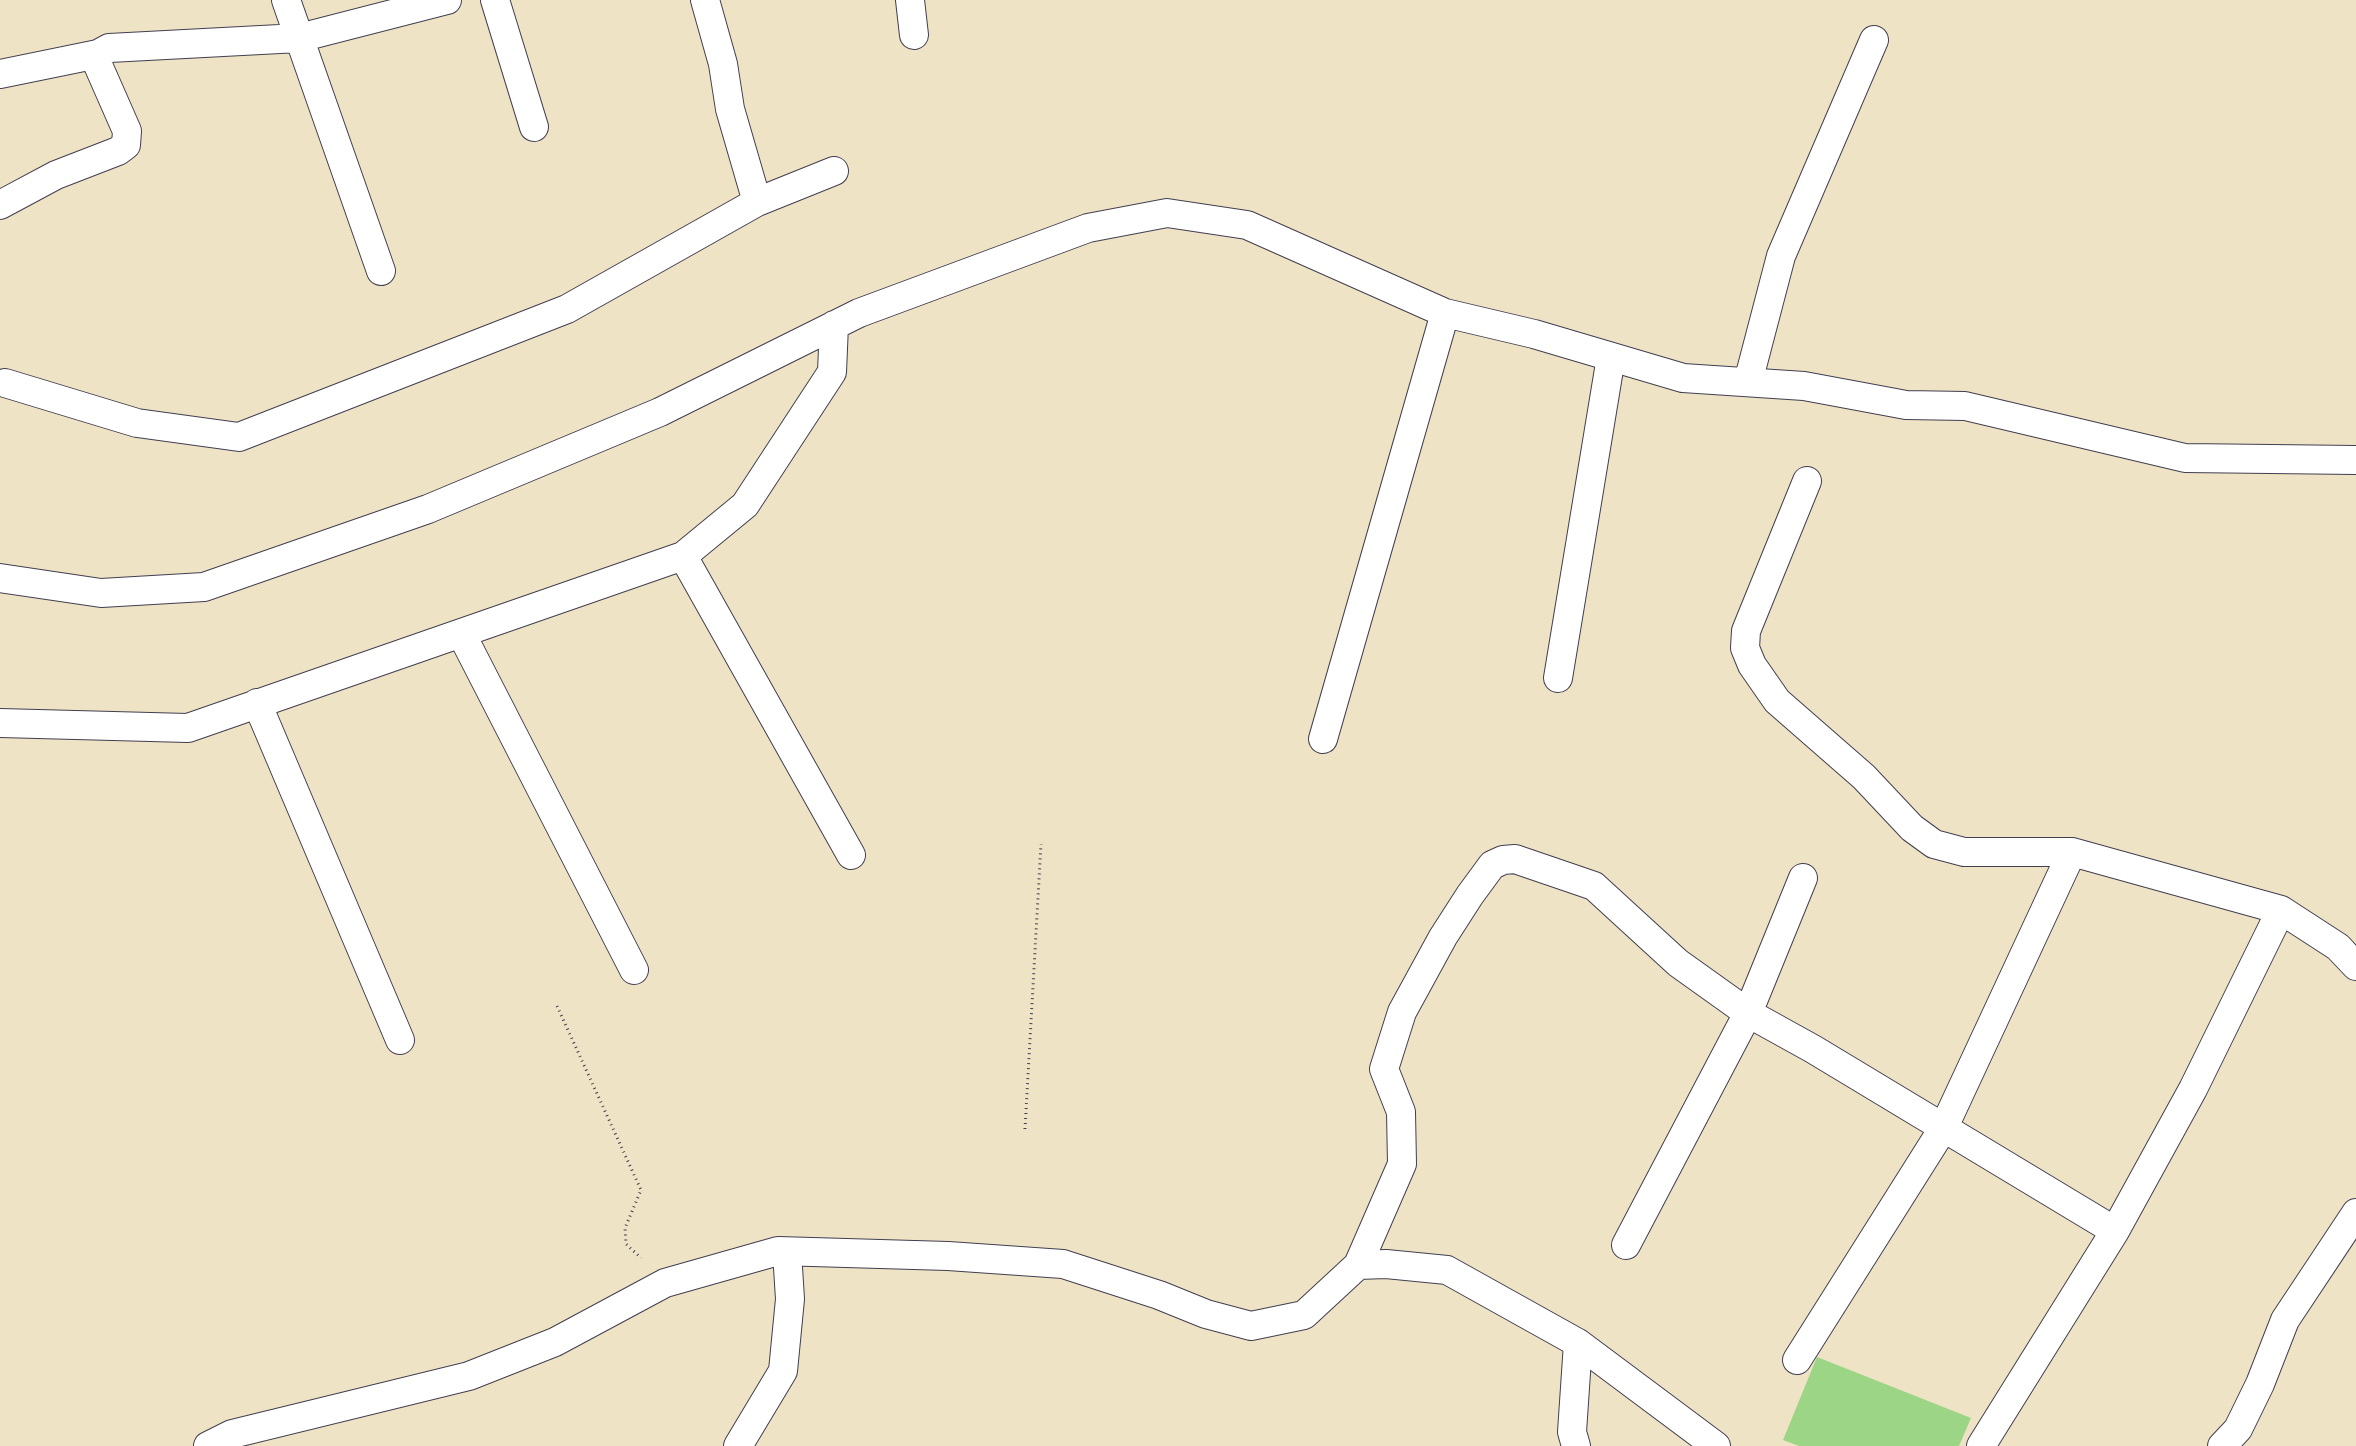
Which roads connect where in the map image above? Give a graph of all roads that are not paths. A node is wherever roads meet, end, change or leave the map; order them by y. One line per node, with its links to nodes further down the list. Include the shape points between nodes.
1 (286, 0): 7 (street)
2 (447, 0): 7 (street)
3 (495, 0): 11 (street)
4 (705, 0): 13 (street, via 724,64 730,108)
5 (910, 0): 6 (street)
6 (914, 35)
7 (299, 38): 9 (street, via 109,48); 15 (street)
8 (1874, 40): 19 (street, via 1781,256)
9 (98, 54): 10 (street); 14 (street, via 98,65 128,132 126,145 56,174)
10 (0, 74)
11 (534, 127)
12 (834, 171): 13 (street)
13 (758, 202): 20 (street, via 567,309 239,437 137,424)
14 (0, 205)
15 (381, 271)
16 (1445, 313): 17 (street, via 1247,225 1167,213 1088,228); 18 (street, via 1534,334); 29 (street)
17 (834, 325): 23 (street, via 832,372 745,505); 24 (street, via 660,412 455,497 204,587 101,593)
18 (1611, 357): 19 (street, via 1683,378); 26 (street)
19 (1748, 382): 21 (street, via 1804,386 1906,405 1965,406 2184,458)
20 (5, 384)
21 (2356, 460)
22 (1807, 481): 30 (street, via 1746,631 1745,648 1752,665 1776,701 1864,777 1912,828 1934,844 1964,852)
23 (683, 556): 25 (street); 31 (street)
24 (0, 578)
25 (461, 633): 27 (street); 35 (street)
26 (1558, 678)
27 (257, 703): 28 (street, via 188,728); 37 (street)
28 (0, 723)
29 (1323, 739)
30 (2072, 852): 33 (street); 38 (street)
31 (851, 855)
32 (1803, 878): 36 (street)
33 (2281, 910): 34 (street, via 2338,947); 40 (street, via 2193,1089)
34 (2356, 966)
35 (634, 970)
36 (1748, 1013): 38 (street); 41 (street); 43 (street, via 1678,962 1594,886 1515,859 1492,865 1443,937 1402,1012 1384,1068 1401,1112 1402,1164)
37 (400, 1040)
38 (1944, 1127): 40 (street); 45 (street)
39 (2356, 1213): 51 (street, via 2285,1320 2238,1429)
40 (2116, 1231): 50 (street)
41 (1626, 1245)
42 (787, 1252): 43 (street, via 948,1256 1063,1264 1206,1314 1252,1326 1304,1315); 46 (street, via 665,1283 555,1342 469,1376 232,1434); 47 (street, via 790,1299 783,1371)
43 (1358, 1264): 44 (street, via 1446,1270)
44 (1578, 1343): 48 (street, via 1572,1432); 49 (street)
45 (1797, 1360)
46 (208, 1446)
47 (738, 1446)
48 (1576, 1446)
49 (1716, 1446)
50 (1981, 1446)
51 (2222, 1446)

